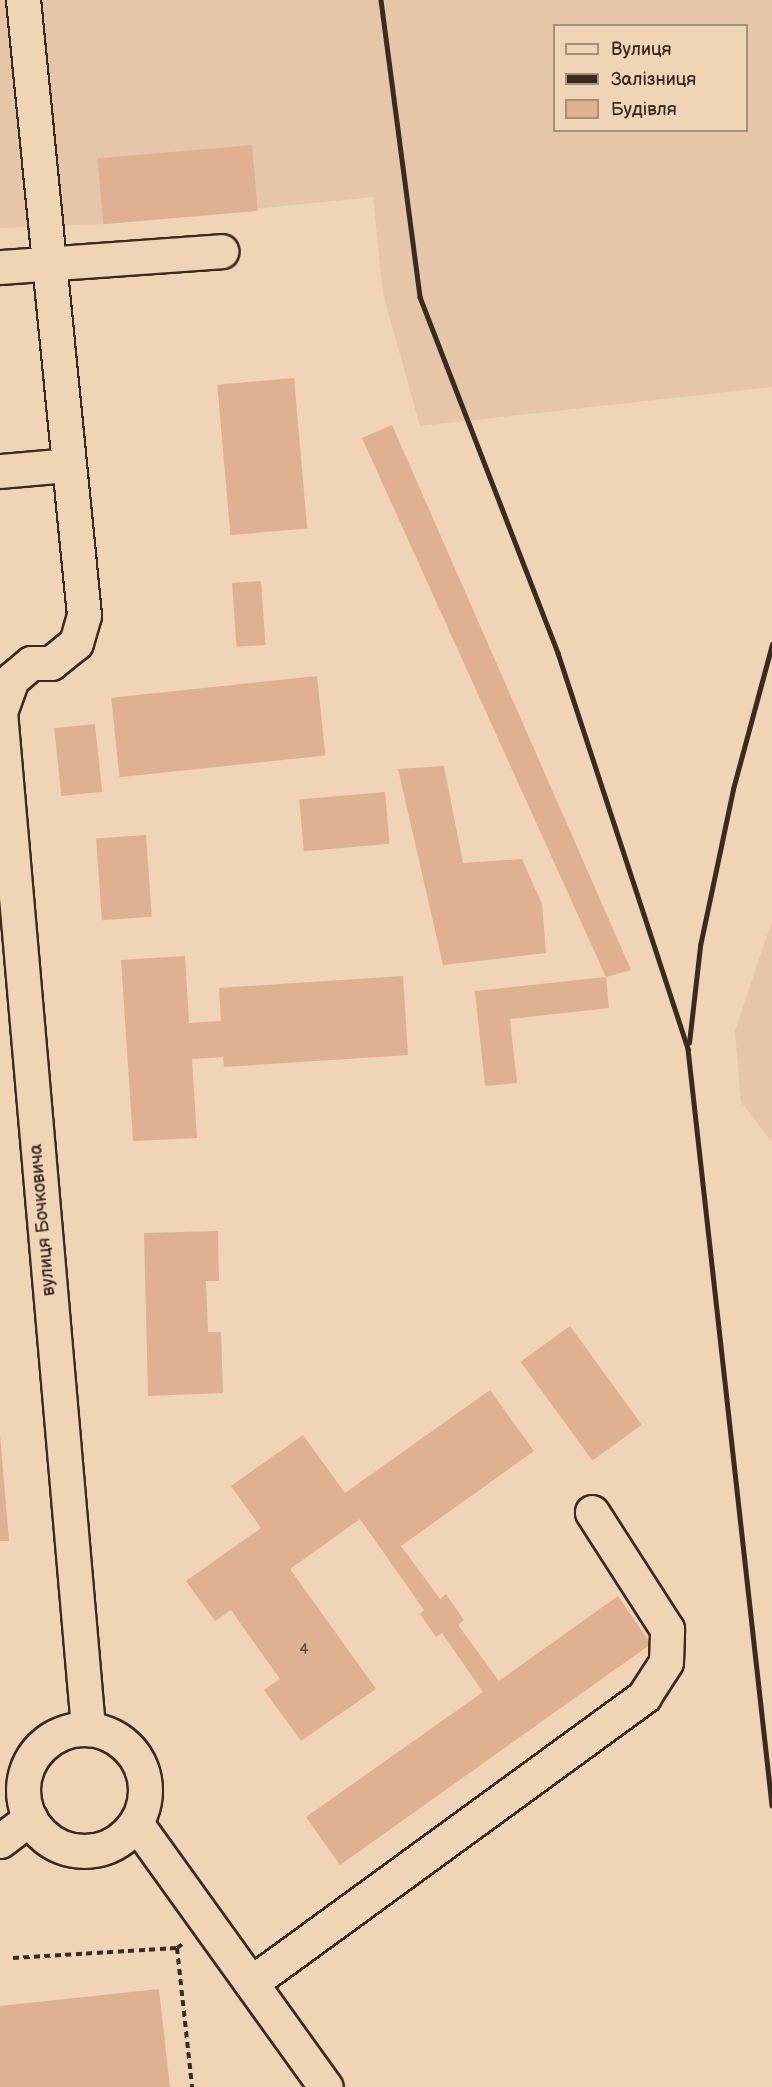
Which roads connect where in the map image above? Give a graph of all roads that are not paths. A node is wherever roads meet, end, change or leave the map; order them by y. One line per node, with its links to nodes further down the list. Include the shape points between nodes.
1 (23, 0): 3 (street)
2 (221, 251): 3 (street)
3 (47, 264): 4 (street); 5 (street)
4 (0, 267)
5 (68, 465): 6 (street); 7 (street, via 84,615 76,643 51,663 31,663 12,679)
6 (0, 471)
7 (0, 712): 9 (street, вулиця Бочковича)
8 (592, 1512): 13 (street, via 667,1629 666,1662 644,1696)
9 (88, 1729): 10 (street, via 52,1737 28,1764 23,1782); 11 (street, via 108,1734 126,1745 139,1762 145,1793)
10 (30, 1818): 11 (street, via 40,1833 72,1851 108,1846); 12 (street)
11 (136, 1823): 13 (street)
12 (0, 1841)
13 (251, 1983): 14 (street)
14 (326, 2087)

